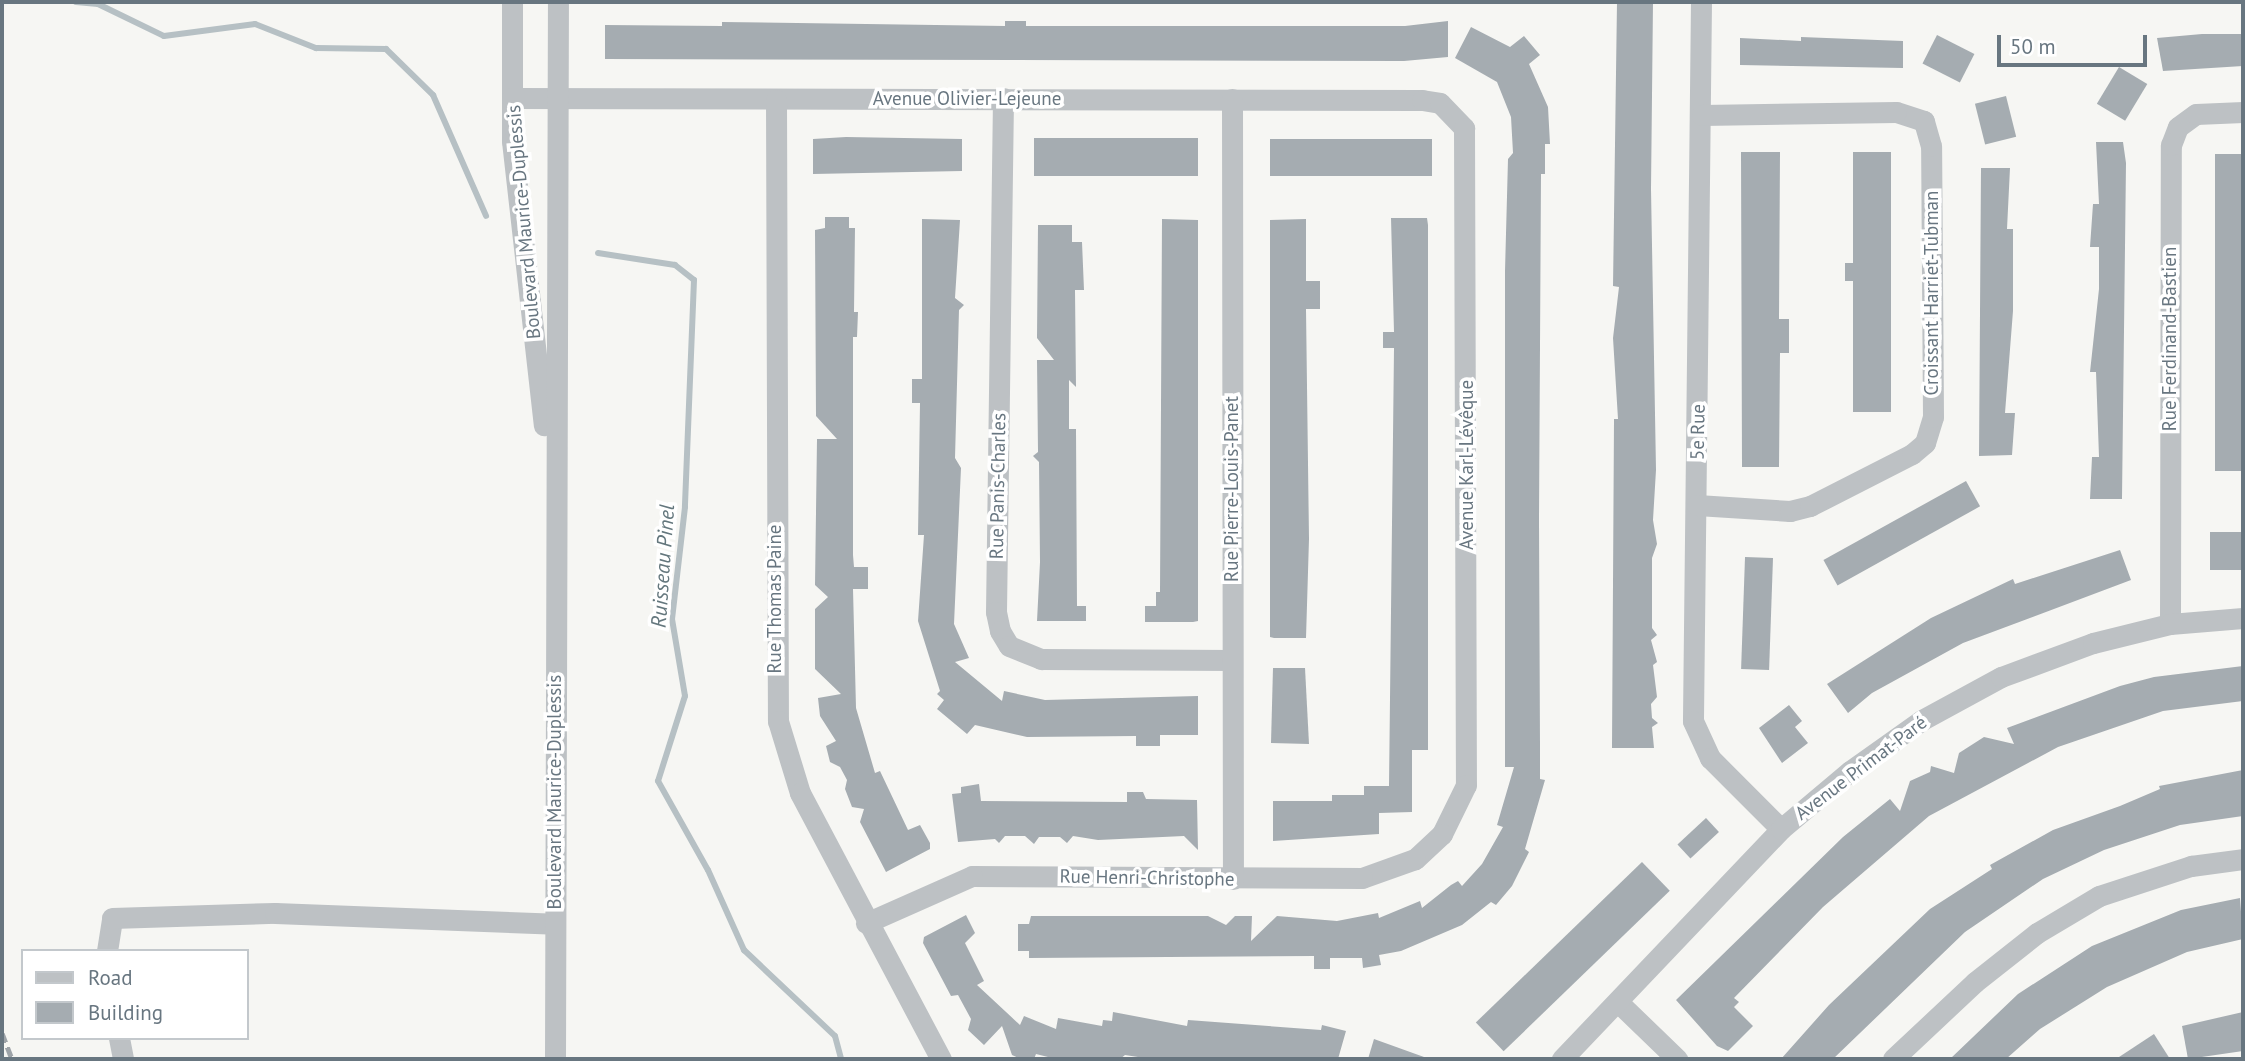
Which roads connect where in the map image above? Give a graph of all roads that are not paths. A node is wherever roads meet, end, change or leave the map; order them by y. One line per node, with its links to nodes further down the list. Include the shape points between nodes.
1 (512, 2): 5 (street, Boulevard Maurice-Duplessis)
2 (558, 2): 4 (street, Boulevard Maurice-Duplessis)
3 (1701, 2): 11 (street, 5e Rue)
4 (559, 97): 5 (street, Avenue Olivier-Lejeune); 8 (street, Avenue Olivier-Lejeune); 13 (street, Boulevard Maurice-Duplessis)
5 (512, 98): 13 (street, Boulevard Maurice-Duplessis, via 512,141)
6 (1003, 98): 7 (street, Avenue Olivier-Lejeune); 8 (street, Avenue Olivier-Lejeune); 16 (street, Rue Panis-Charles, via 996,612 1000,631 1009,646 1041,659)
7 (1232, 99): 9 (street, Avenue Olivier-Lejeune); 16 (street, Rue Pierre-Louis-Panet)
8 (776, 100): 21 (street, Rue Thomas Paine, via 778,721 800,793)
9 (1422, 100): 18 (street, Avenue Karl-Lévêque, via 1440,103 1454,113 1465,128 1468,147 1466,785 1452,818)
10 (2243, 112): 15 (street, Rue Ferdinand-Bastien, via 2196,114 2173,135)
11 (1702, 115): 12 (street, 5e Rue); 12 (street, Croissant Harriet-Tubman, via 1896,112 1924,121 1931,146 1933,417 1925,443 1912,454 1810,506 1790,510)
12 (1697, 505): 17 (street, 5e Rue, via 1696,734 1710,758)
13 (556, 525): 22 (street, Boulevard Maurice-Duplessis)
14 (2243, 618): 15 (street, Avenue Primat-Paré)
15 (2170, 624): 17 (street, Avenue Primat-Paré, via 2047,658 1961,697 1850,771)
16 (1232, 660): 20 (street, Rue Pierre-Louis-Panet)
17 (1781, 829): 24 (street, Avenue Primat-Paré)
18 (1431, 847): 20 (street, Rue Henri-Christophe, via 1415,859 1362,878)
19 (2243, 859): 31 (street, via 2191,866 2099,896 2037,933 1985,974)
20 (1233, 879): 21 (street, Rue Henri-Christophe, via 972,876)
21 (866, 923): 28 (street, Rue Thomas Paine)
22 (555, 924): 23 (street, via 275,913 112,918); 27 (street, Boulevard Maurice-Duplessis)
23 (107, 949)
24 (1619, 1003): 29 (street, Avenue Primat-Paré); 30 (street)
25 (119, 1040): 26 (street)
26 (123, 1059)
27 (555, 1059)
28 (941, 1059)
29 (1562, 1059)
30 (1677, 1059)
31 (1893, 1059)

